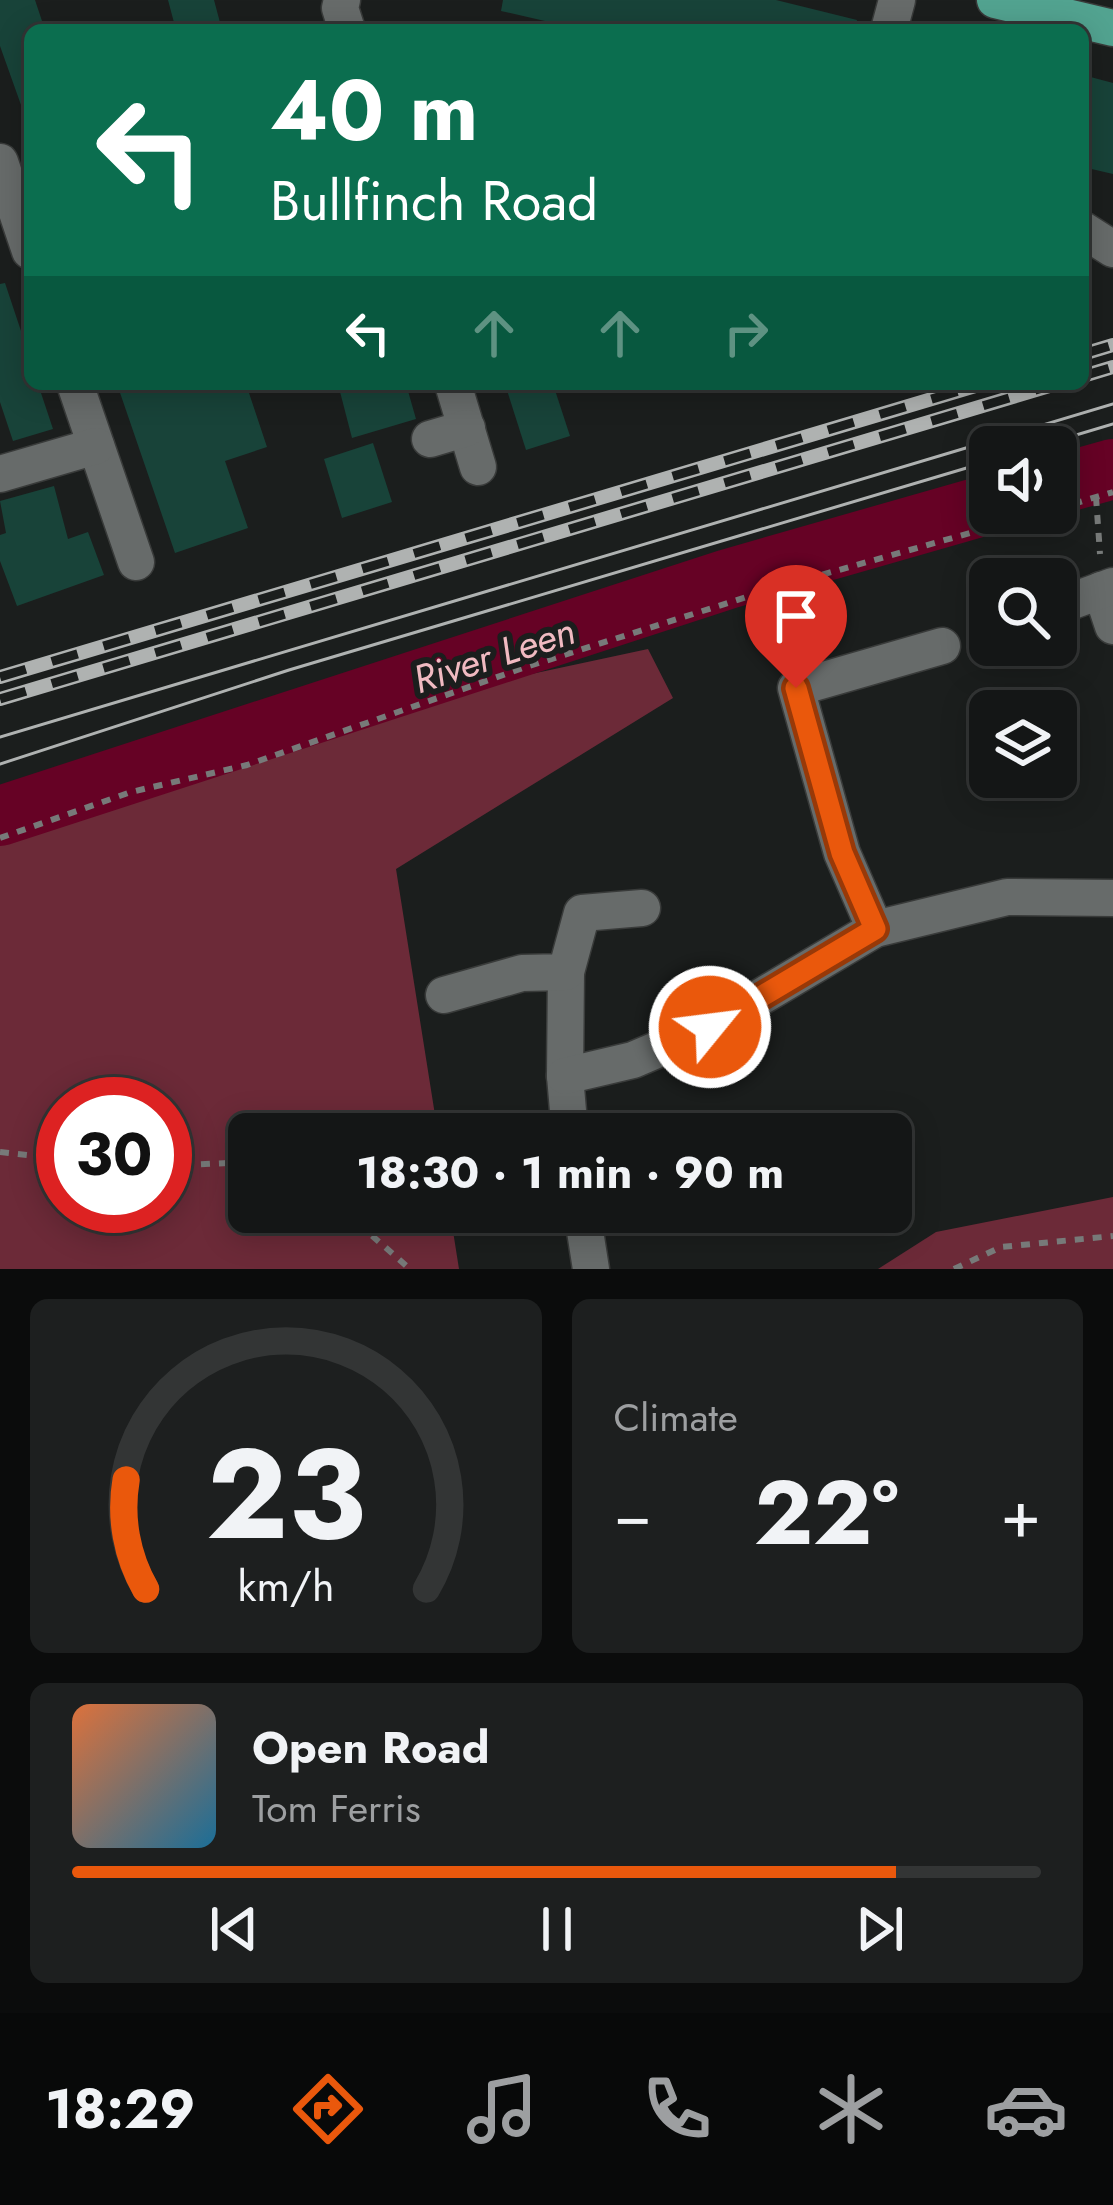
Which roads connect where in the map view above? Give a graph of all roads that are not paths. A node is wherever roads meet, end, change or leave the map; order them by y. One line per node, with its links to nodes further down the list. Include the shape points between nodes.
1 (995, 0): 2 (main road)
2 (1113, 28)
3 (0, 162): 4 (street)
4 (24, 232)
5 (77, 390): 9 (street)
6 (456, 390): 7 (street)
7 (467, 428): 8 (street); 10 (street)
8 (430, 439)
9 (96, 446): 11 (street); 12 (street)
10 (478, 467)
11 (0, 474)
12 (136, 562)
13 (1107, 588): 14 (street); 15 (street)
14 (1077, 599)
15 (1113, 626)
16 (942, 646): 19 (street, via 796,688 842,853)
17 (1113, 898): 19 (street, via 1007,897)
18 (642, 908): 20 (street, via 582,914)
19 (875, 929): 22 (street, via 710,1027 633,1060)
20 (566, 972): 21 (street, via 522,973); 22 (street)
21 (444, 994)
22 (565, 1076): 23 (street)
23 (568, 1113)
24 (585, 1233): 25 (street)
25 (591, 1269)

